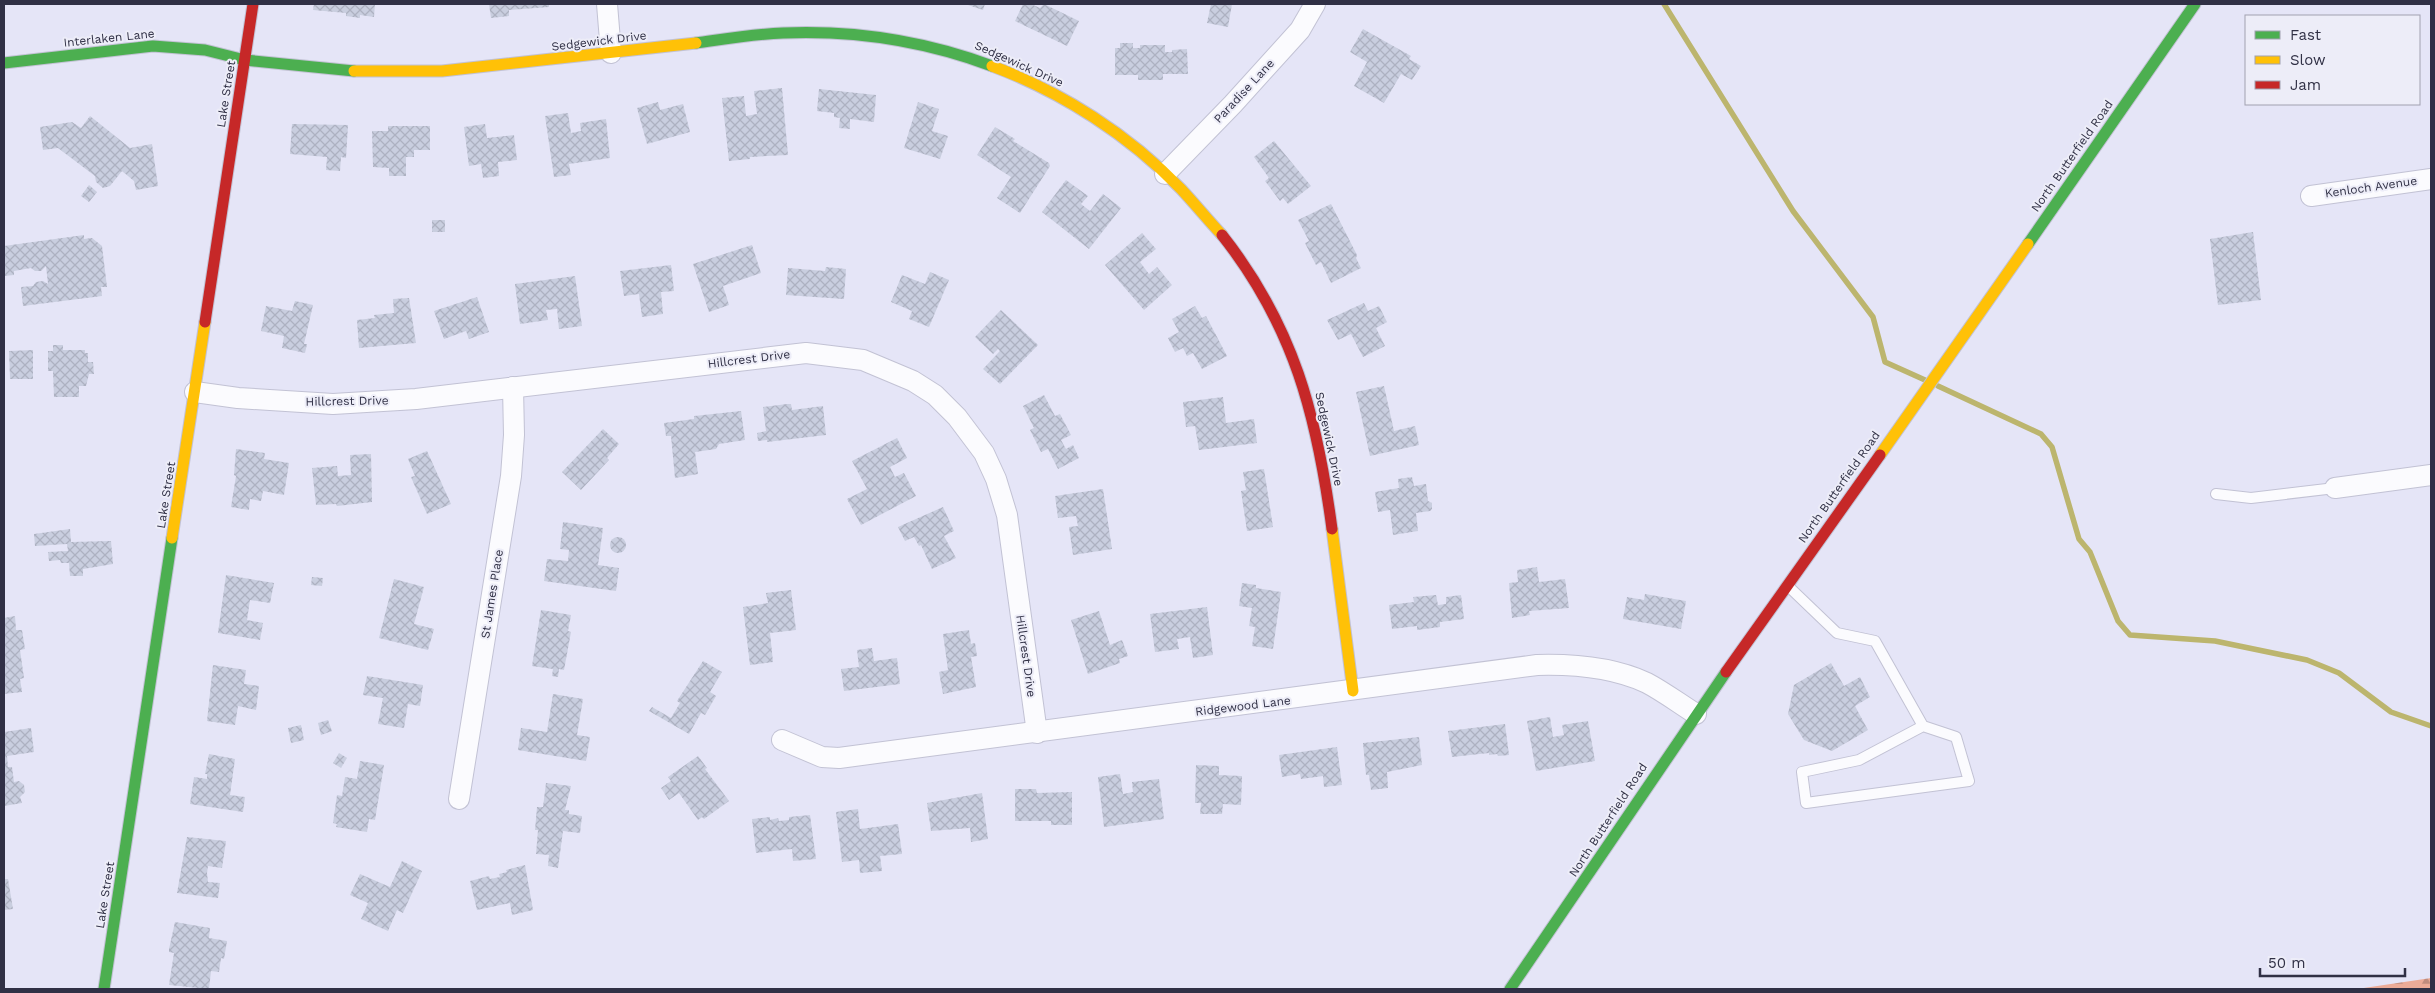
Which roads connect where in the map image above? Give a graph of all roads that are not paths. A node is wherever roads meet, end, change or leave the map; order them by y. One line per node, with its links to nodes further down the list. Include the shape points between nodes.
1 (253, 4): 6 (street, Lake Street)
2 (606, 4): 5 (street)
3 (1315, 4): 8 (street, Paradise Lane, via 1300,30)
4 (2195, 4): 16 (street, North Butterfield Road)
5 (611, 53): 6 (street, Sedgewick Drive, via 442,72 343,71); 8 (street, Sedgewick Drive, via 812,32 869,35 932,47 996,66 1072,104 1132,145)
6 (246, 60): 7 (street, Interlaken Lane, via 206,50 153,46); 12 (street, Lake Street)
7 (4, 63)
8 (1165, 174): 17 (street, Sedgewick Drive, via 1212,222 1254,281 1280,328 1301,379 1324,471)
9 (2431, 179): 10 (street, Kenloch Avenue)
10 (2311, 196)
11 (514, 387): 12 (street, Hillcrest Drive, via 416,399 333,404); 20 (street, Hillcrest Drive, via 806,353 864,360 913,381 935,395 957,417 984,453 1007,515); 22 (street, St James Place, via 511,476)
12 (195, 392): 23 (street, Lake Street)
13 (2431, 475): 14 (street)
14 (2335, 488): 15 (lane, via 2251,498)
15 (2216, 494)
16 (1787, 585): 18 (street, North Butterfield Road); 19 (lane, via 1836,633 1875,641)
17 (1353, 691): 18 (street, Ridgewood Lane, via 1562,665 1598,668 1646,683); 20 (street, Ridgewood Lane)
18 (1696, 714): 24 (street, North Butterfield Road)
19 (1923, 726): 19 (lane, via 1956,737 1969,781 1806,803 1802,772 1859,760)
20 (1037, 733): 21 (street, Ridgewood Lane, via 839,758 822,757)
21 (782, 740)
22 (459, 799)
23 (104, 989)
24 (1510, 989)

